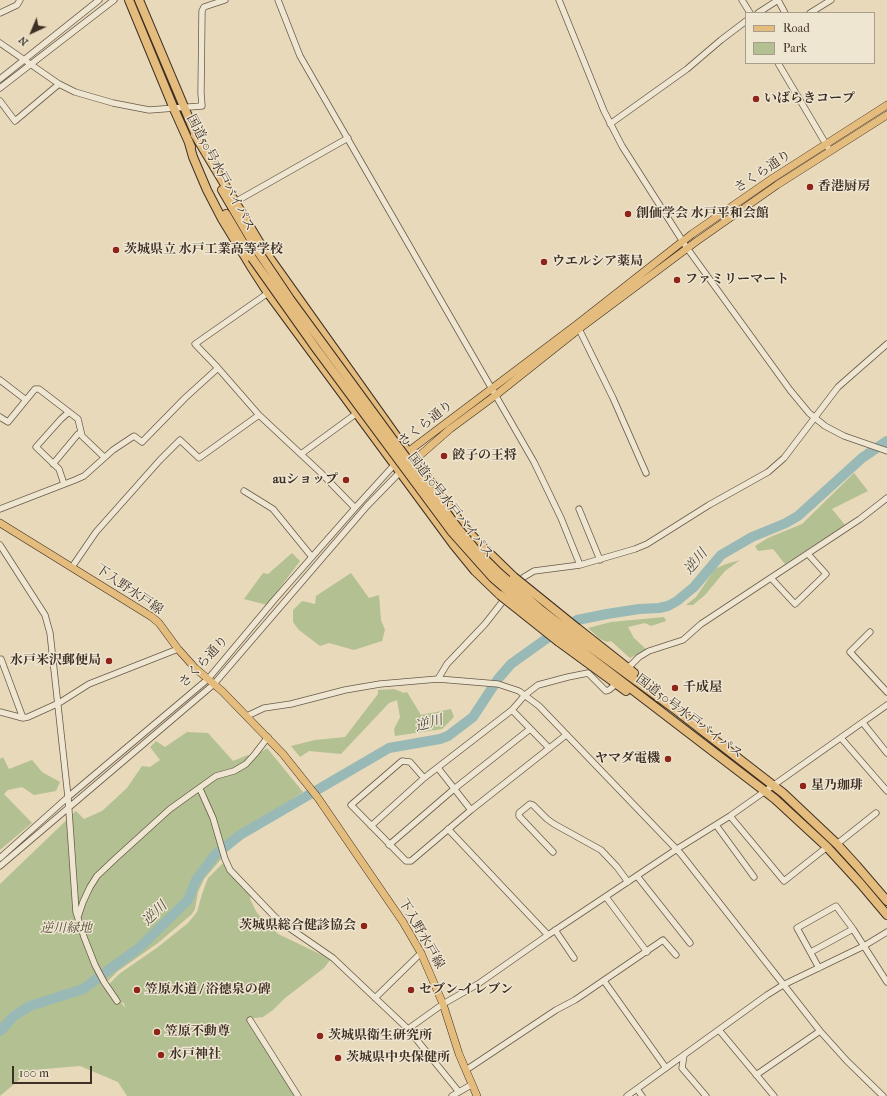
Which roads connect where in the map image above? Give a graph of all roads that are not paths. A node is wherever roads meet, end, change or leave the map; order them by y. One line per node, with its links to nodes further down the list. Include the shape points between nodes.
1 (20, 0): 16 (street, via 17,5)
2 (99, 0): 19 (street)
3 (114, 0): 21 (street)
4 (130, 0): 28 (highway, 国道50号水戸バイパス)
5 (139, 0): 27 (highway, 国道50号水戸バイパス)
6 (225, 0): 27 (street, via 204,7 202,11 202,106)
7 (278, 0): 32 (street, via 297,48)
8 (559, 0): 30 (street)
9 (742, 0): 12 (street)
10 (778, 0): 13 (street); 14 (street)
11 (831, 0): 15 (street)
12 (749, 12)
13 (760, 12)
14 (784, 12)
15 (812, 12)
16 (0, 13)
17 (745, 23): 30 (street, via 687,69)
18 (0, 43): 19 (street)
19 (23, 60): 21 (street); 22 (street)
20 (779, 64): 34 (street)
21 (30, 65): 23 (street); 24 (street)
22 (0, 79)
23 (59, 84): 25 (street, via 15,121); 28 (street, via 75,92 113,103 149,110)
24 (0, 88)
25 (0, 101)
26 (887, 105): 34 (main road, さくら通り)
27 (183, 108): 28 (street); 31 (highway, 国道50号水戸バイパス)
28 (174, 109): 33 (highway, 国道50号水戸バイパス)
29 (887, 114): 34 (main road, さくら通り)
30 (610, 124): 36 (street)
31 (195, 135): 35 (highway); 38 (highway, 国道50号水戸バイパス)
32 (348, 138): 35 (street); 44 (street)
33 (189, 143): 38 (highway, 国道50号水戸バイパス, via 226,214); 39 (highway, via 207,190 222,219)
34 (828, 148): 36 (main road, さくら通り, via 773,178); 37 (main road, さくら通り)
35 (235, 202): 54 (highway, via 296,297)
36 (683, 241): 37 (street); 44 (main road, さくら通り)
37 (687, 248): 40 (main road, さくら通り); 51 (street, via 790,390)
38 (255, 255): 77 (highway, 国道50号水戸バイパス, bridge, via 310,340 452,532 493,578 531,611)
39 (268, 293): 42 (street, via 195,344); 48 (highway)
40 (579, 329): 45 (main road, さくら通り); 61 (street)
41 (887, 344): 51 (street, via 845,379)
42 (218, 368): 49 (street); 56 (street, via 142,442 134,436)
43 (1, 382): 46 (street)
44 (492, 388): 45 (street); 54 (main road, さくら通り)
45 (496, 395): 57 (main road, さくら通り); 73 (street, via 534,462)
46 (26, 400): 47 (street, via 38,389); 50 (street, via 8,422)
47 (69, 412): 52 (street, via 78,418); 58 (street, via 36,447)
48 (357, 413): 55 (street); 59 (highway)
49 (259, 415): 55 (street); 74 (street, via 199,458 180,440 96,532)
50 (0, 417)
51 (814, 418): 53 (street, via 835,431); 72 (street, via 784,458 768,472 647,544)
52 (81, 433): 56 (street); 58 (street)
53 (886, 451)
54 (408, 452): 57 (highway); 59 (main road, さくら通り)
55 (301, 454): 65 (street)
56 (104, 457): 62 (street, via 84,476)
57 (414, 460): 60 (main road, さくら通り); 77 (highway, bridge, via 464,527)
58 (53, 464): 62 (street, via 59,470)
59 (395, 464): 60 (highway); 65 (street, さくら通り)
60 (400, 472): 77 (highway, bridge, via 475,571 500,595); 82 (street, さくら通り)
61 (646, 473)
62 (64, 484): 67 (street)
63 (244, 491): 71 (street, via 273,509)
64 (887, 498): 70 (street)
65 (355, 508): 71 (street, さくら通り)
66 (579, 508): 72 (street)
67 (0, 509)
68 (0, 523): 74 (main road, 下入野水戸線)
69 (0, 545): 86 (street, via 45,615 50,633)
70 (808, 554): 75 (street); 75 (street, via 826,574 795,604)
71 (312, 557): 82 (street, さくら通り)
72 (600, 560): 73 (street)
73 (580, 565): 81 (street, via 534,571 524,577 448,664)
74 (72, 567): 78 (main road, 下入野水戸線, via 152,617)
75 (771, 578): 80 (street, via 701,624 683,640 639,657)
76 (870, 632): 84 (street, via 850,652)
77 (568, 635): 80 (highway); 83 (highway); 89 (highway, 国道50号水戸バイパス); 93 (highway, 国道50号水戸バイパス)
78 (178, 649): 82 (main road, 下入野水戸線); 86 (street, via 89,684)
79 (1, 659): 92 (street)
80 (628, 668): 89 (highway)
81 (438, 679): 85 (street, via 504,685); 91 (street, via 346,690 264,708)
82 (211, 681): 91 (main road, 下入野水戸線); 108 (street, さくら通り); 109 (street, さくら通り)
83 (616, 684): 85 (street, via 606,691 588,673 538,685); 93 (highway, via 655,711)
84 (887, 692)
85 (525, 695): 88 (street); 96 (street)
86 (59, 703): 92 (street); 108 (street)
87 (887, 705): 94 (street)
88 (512, 710): 95 (street); 101 (street)
89 (676, 710): 103 (highway, 国道50号水戸バイパス)
90 (0, 712): 92 (street)
91 (247, 716): 97 (main road, 下入野水戸線)
92 (22, 718)
93 (672, 719): 106 (highway, 国道50号水戸バイパス)
94 (863, 723): 98 (street); 100 (street)
95 (530, 729): 99 (street); 105 (street)
96 (566, 735): 99 (street); 119 (street)
97 (268, 737): 104 (street, via 246,764 234,771 216,776); 138 (main road, 下入野水戸線, via 318,798 403,922)
98 (841, 738): 103 (street); 107 (street)
99 (549, 748): 110 (street)
100 (887, 753)
101 (438, 768): 102 (street); 105 (street)
102 (424, 778): 114 (street); 114 (street, via 410,762 402,761 351,805)
103 (773, 786): 106 (street); 117 (highway, 国道50号水戸バイパス)
104 (200, 789): 129 (street, via 161,816 97,876 82,902); 145 (street, via 213,818 230,870 285,925 333,958)
105 (454, 789): 110 (street); 116 (street)
106 (766, 791): 112 (street); 118 (highway, 国道50号水戸バイパス)
107 (887, 791)
108 (68, 797): 109 (street); 121 (street, さくら通り)
109 (69, 808): 122 (street, さくら通り); 129 (street)
110 (471, 810): 115 (street)
111 (876, 814): 117 (street)
112 (730, 816): 113 (street); 118 (street, via 784,881)
113 (716, 825): 119 (street); 124 (street)
114 (371, 826): 116 (street)
115 (448, 829): 116 (street, via 411,861 406,861); 133 (street)
116 (390, 844)
117 (837, 844): 127 (highway, 国道50号水戸バイパス)
118 (827, 847): 128 (highway, 国道50号水戸バイパス)
119 (677, 850): 123 (street); 144 (street)
120 (553, 852): 125 (street, via 519,816 519,812 530,804 554,824 601,850)
121 (0, 858)
122 (0, 866)
123 (637, 876): 125 (street); 134 (street)
124 (754, 877)
125 (628, 882): 126 (street)
126 (606, 897): 131 (street); 136 (street)
127 (887, 901)
128 (887, 915)
129 (78, 917): 146 (street, via 97,969)
130 (853, 929): 135 (street); 137 (street); 137 (street, via 836,906 803,924 797,928)
131 (555, 930): 133 (street); 140 (street)
132 (887, 932): 135 (street)
133 (548, 935): 147 (street, via 478,984)
134 (690, 943)
135 (864, 946): 141 (street); 143 (street)
136 (646, 952): 139 (street, via 663,940); 142 (street)
137 (811, 952): 141 (street)
138 (421, 953): 145 (street); 147 (main road, 下入野水戸線)
139 (676, 955)
140 (574, 958)
141 (819, 968): 144 (street)
142 (604, 981): 153 (street); 154 (street)
143 (887, 982)
144 (783, 985): 150 (street); 151 (street)
145 (375, 998): 149 (street)
146 (117, 1001)
147 (443, 1004): 149 (street); 154 (main road, 下入野水戸線)
148 (250, 1020): 159 (street)
149 (408, 1029): 158 (street)
150 (719, 1030): 152 (street); 155 (street)
151 (820, 1031): 155 (street); 166 (street, via 847,1062)
152 (684, 1055): 153 (street); 164 (street, via 682,1068)
153 (666, 1068): 157 (street)
154 (466, 1070): 156 (main road, 下入野水戸線)
155 (756, 1075): 165 (street)
156 (471, 1085): 158 (street); 161 (main road, 下入野水戸線)
157 (637, 1089): 162 (street); 163 (street)
158 (459, 1092): 160 (street)
159 (298, 1096)
160 (452, 1096)
161 (477, 1096)
162 (627, 1096)
163 (642, 1096)
164 (706, 1096)
165 (774, 1096)
166 (883, 1096)

